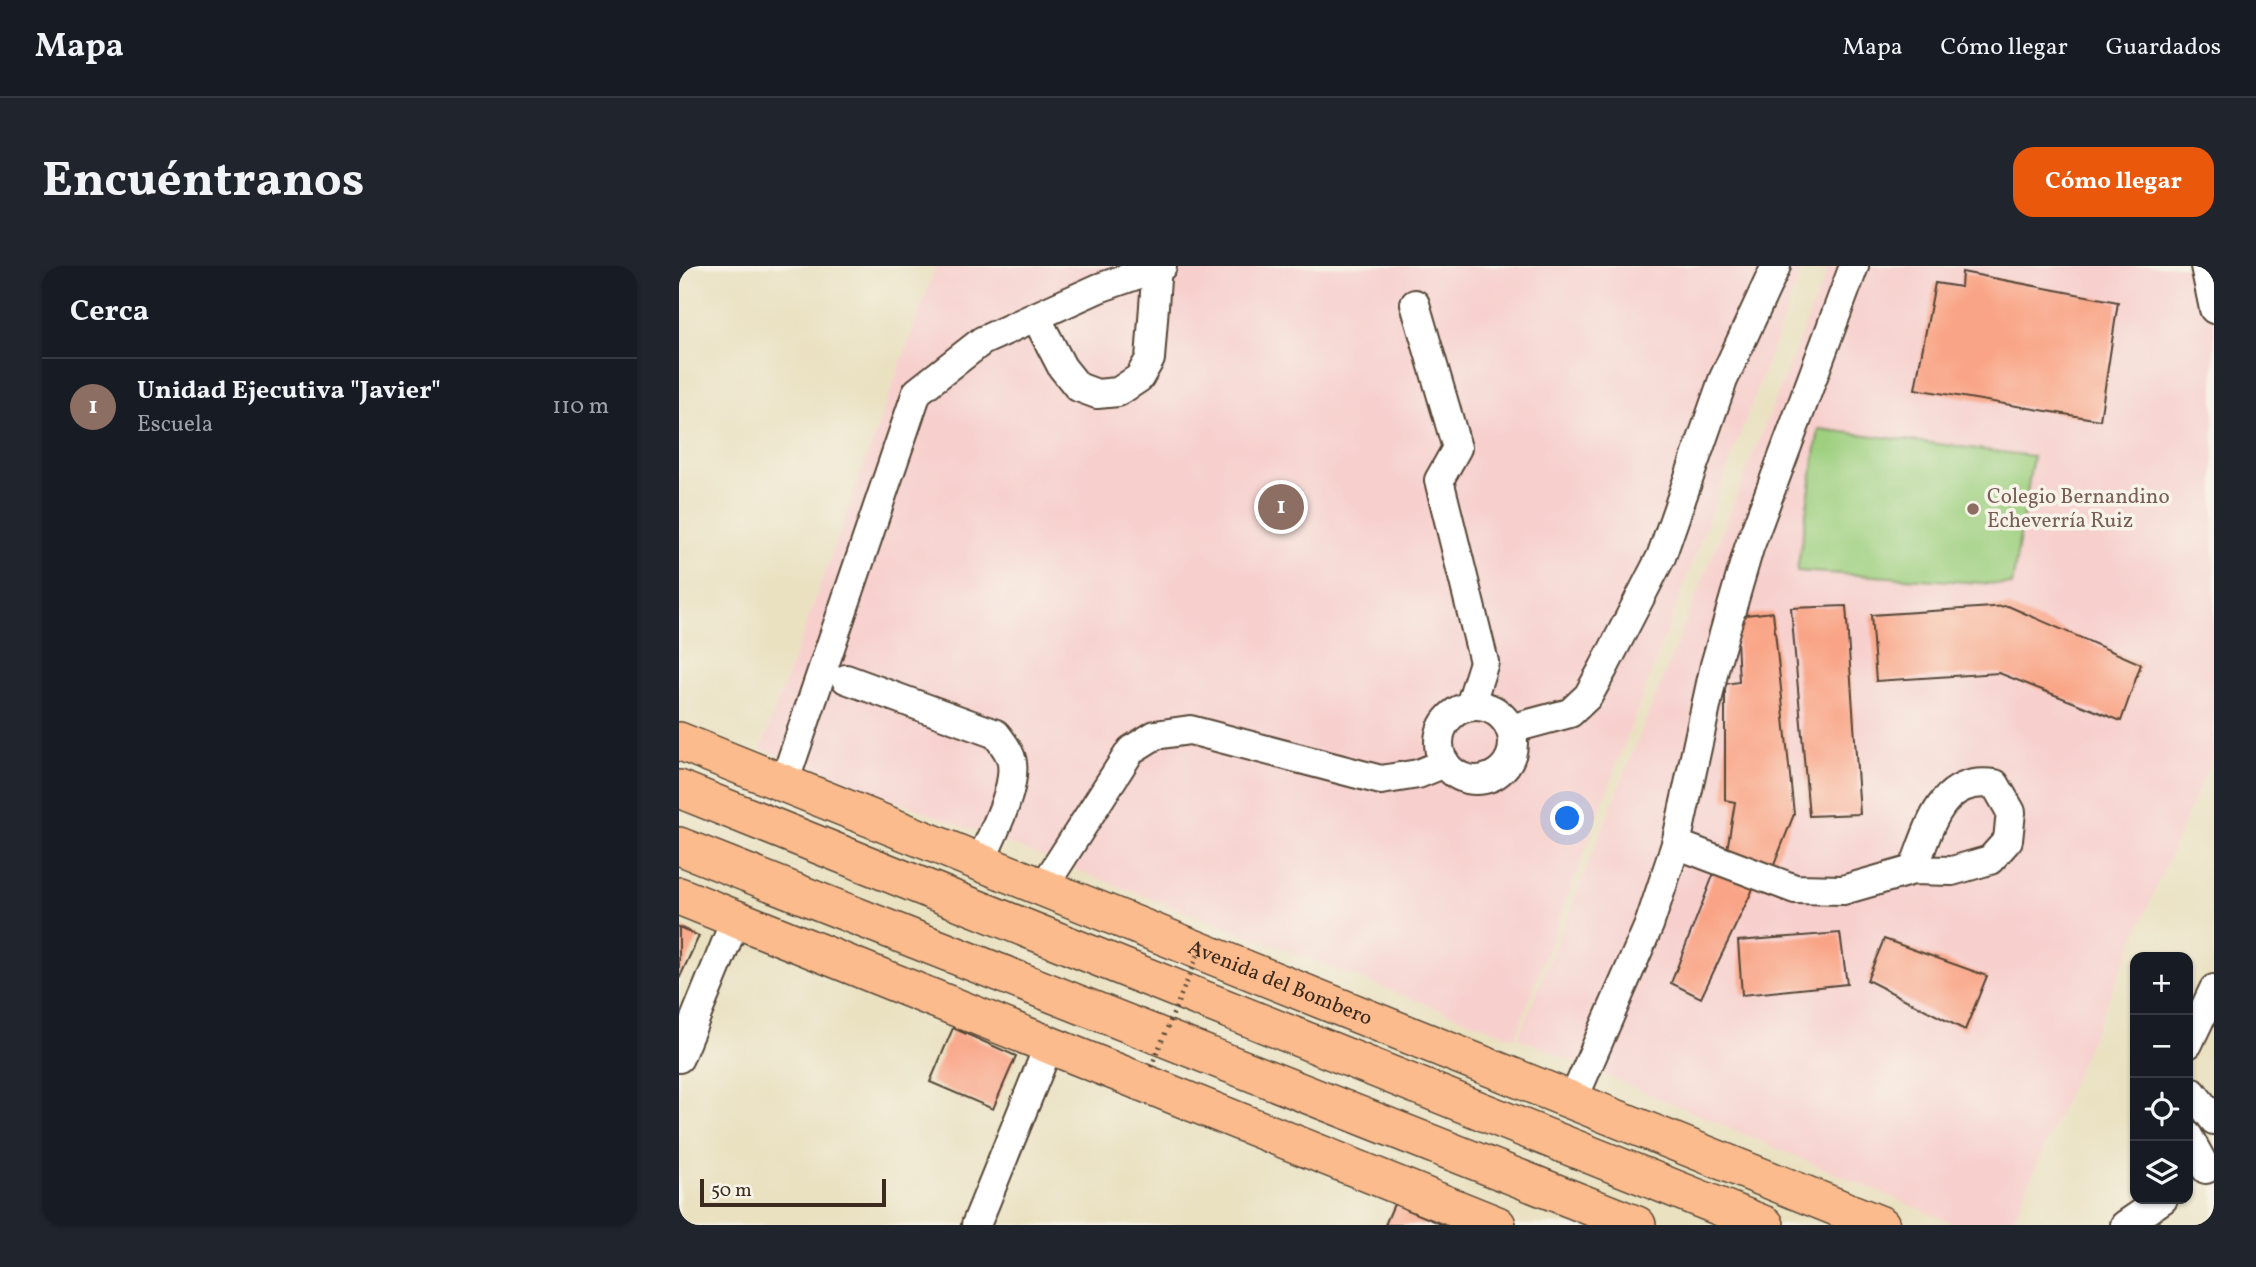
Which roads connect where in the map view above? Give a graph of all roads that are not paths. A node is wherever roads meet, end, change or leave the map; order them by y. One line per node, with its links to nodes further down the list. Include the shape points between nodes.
1 (1776, 266): 10 (street, via 1724,380 1661,557 1588,696 1570,713)
2 (1854, 266): 15 (street, via 1749,548 1715,665)
3 (2205, 266): 6 (street)
4 (1159, 267): 7 (street); 7 (street, via 1150,359 1139,378 1118,392 1097,394 1078,387 1062,367)
5 (1415, 304): 9 (street, via 1457,448 1439,480 1484,662)
6 (2214, 309)
7 (1037, 317): 13 (street, via 982,341 917,392)
8 (846, 679): 17 (street, via 996,734 1012,761 1011,784)
9 (1470, 706): 10 (street, via 1494,712); 12 (street, via 1458,710 1441,731 1439,744)
10 (1510, 729): 12 (street, via 1509,761 1498,773 1473,781 1460,777)
11 (679, 741): 13 (main road, Avenida del Bombero)
12 (1445, 763): 19 (street, via 1418,774 1381,780 1190,730 1156,735 1131,750)
13 (784, 783): 17 (main road, Avenida del Bombero)
14 (679, 789): 37 (main road, Avenida del Bombero)
15 (1676, 844): 18 (street, via 1795,889 1843,890); 28 (street, via 1649,925)
16 (679, 846): 31 (main road)
17 (980, 863): 19 (main road, Avenida del Bombero)
18 (1913, 870)
19 (1044, 886): 28 (main road, Avenida del Bombero)
20 (679, 897): 21 (main road)
21 (736, 921): 24 (main road); 25 (street)
22 (2214, 989): 23 (street)
23 (2193, 1033)
24 (1049, 1045): 26 (main road); 34 (street)
25 (679, 1058)
26 (1137, 1071): 31 (main road); 35 (main road)
27 (2193, 1093): 29 (street)
28 (1573, 1100): 38 (main road, Avenida del Bombero)
29 (2214, 1120)
30 (2190, 1141): 32 (street)
31 (1483, 1164): 36 (main road)
32 (2203, 1171)
33 (2156, 1209): 39 (street)
34 (976, 1225)
35 (1497, 1225)
36 (1637, 1225)
37 (1765, 1225)
38 (1881, 1225)
39 (2125, 1225)

